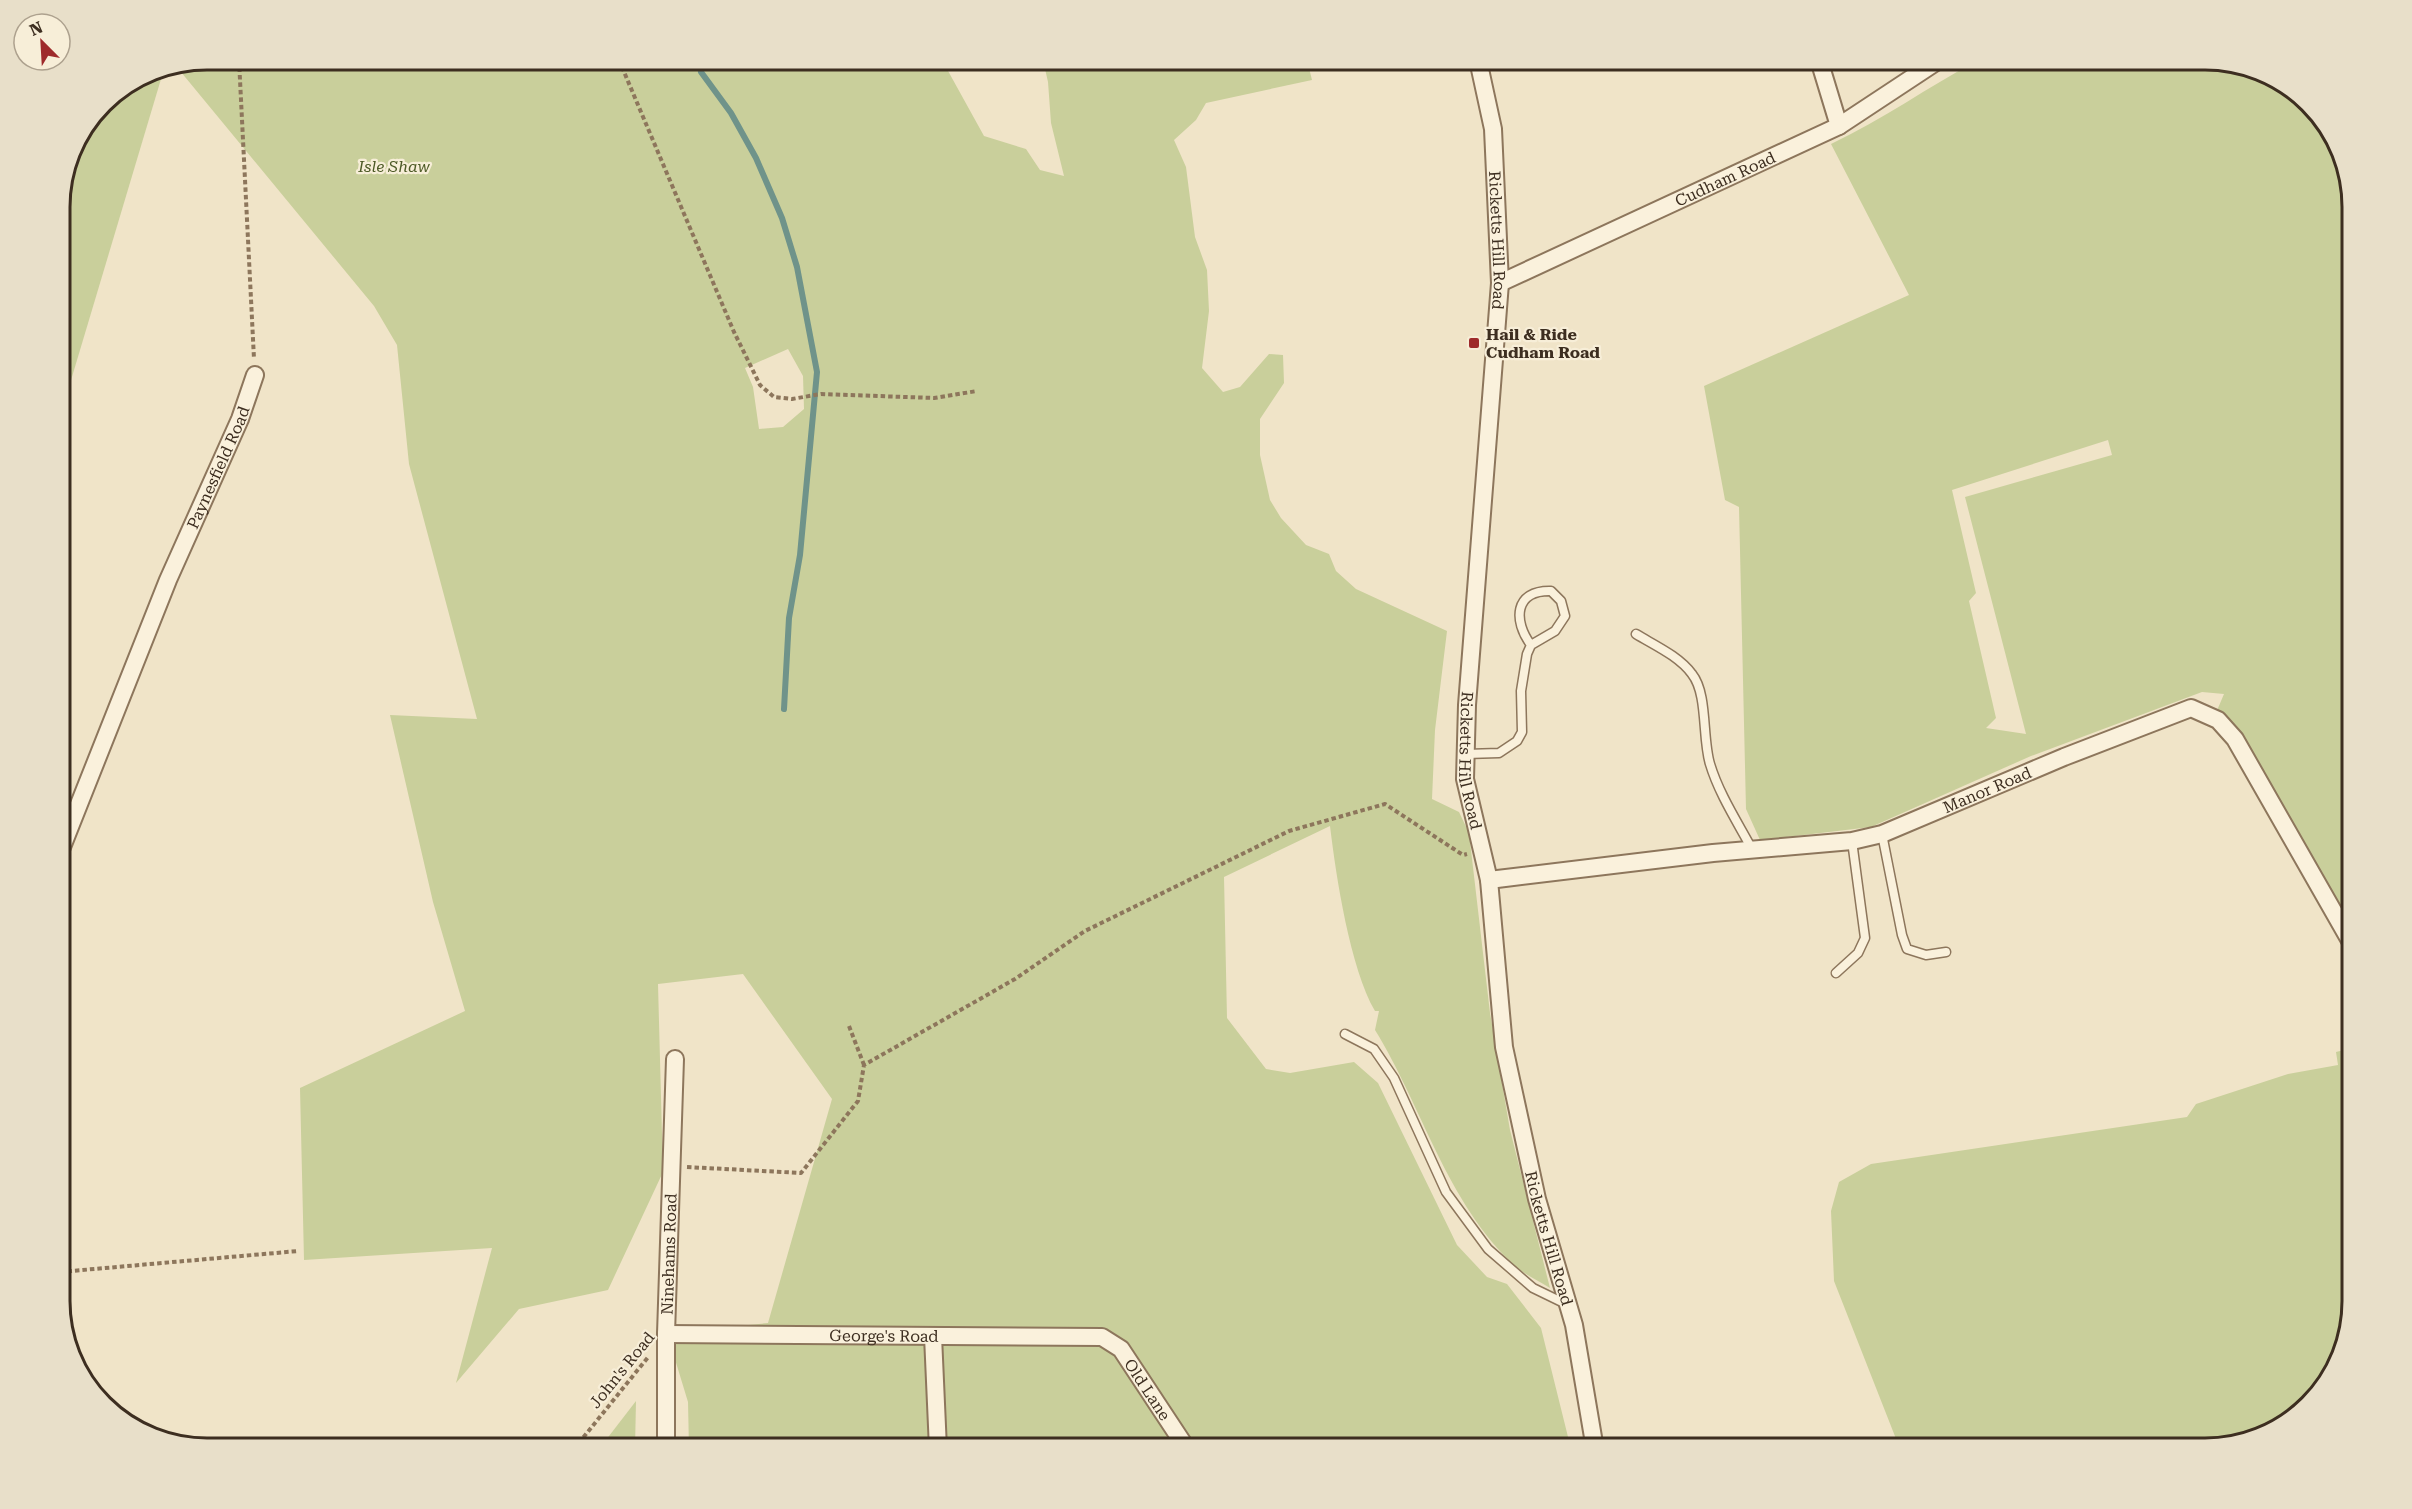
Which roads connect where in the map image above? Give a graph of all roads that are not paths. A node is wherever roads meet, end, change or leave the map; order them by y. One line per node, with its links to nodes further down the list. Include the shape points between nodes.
1 (1480, 70): 5 (street, Ricketts Hill Road, via 1492,129)
2 (1822, 70): 4 (street)
3 (1925, 70): 4 (street, Cudham Road)
4 (1839, 126): 5 (street, Cudham Road)
5 (1500, 283): 9 (street, Ricketts Hill Road)
6 (255, 375): 10 (street, Paynesfield Road)
7 (1636, 634): 13 (lane, via 1670,654 1692,673 1699,687 1709,763)
8 (1531, 645): 8 (lane, via 1521,627 1520,610 1534,592 1551,591 1563,605 1563,620 1551,635); 9 (lane, via 1522,677 1519,737 1499,753)
9 (1466, 754): 14 (street, Ricketts Hill Road, via 1465,779)
10 (71, 824)
11 (1882, 834): 12 (street, Manor Road); 15 (street, Manor Road, via 2191,708 2218,720 2235,739); 16 (lane, via 1907,949 1926,955)
12 (1852, 841): 13 (street, Manor Road); 17 (lane, via 1866,938 1858,953)
13 (1753, 851): 14 (street, Manor Road)
14 (1489, 880): 20 (street, Ricketts Hill Road, via 1504,1047 1537,1199)
15 (2342, 926)
16 (1946, 952)
17 (1836, 973)
18 (1345, 1034): 20 (lane, via 1374,1049 1394,1078 1446,1192 1488,1249 1533,1288)
19 (675, 1059): 21 (street, Ninehams Road)
20 (1568, 1305): 27 (street, Ricketts Hill Road)
21 (666, 1334): 22 (street, George's Road); 24 (street, Ninehams Road)
22 (933, 1336): 23 (street, George's Road); 25 (street)
23 (1102, 1337): 26 (street, Old Lane, via 1121,1349)
24 (666, 1438)
25 (938, 1438)
26 (1180, 1438)
27 (1593, 1438)

